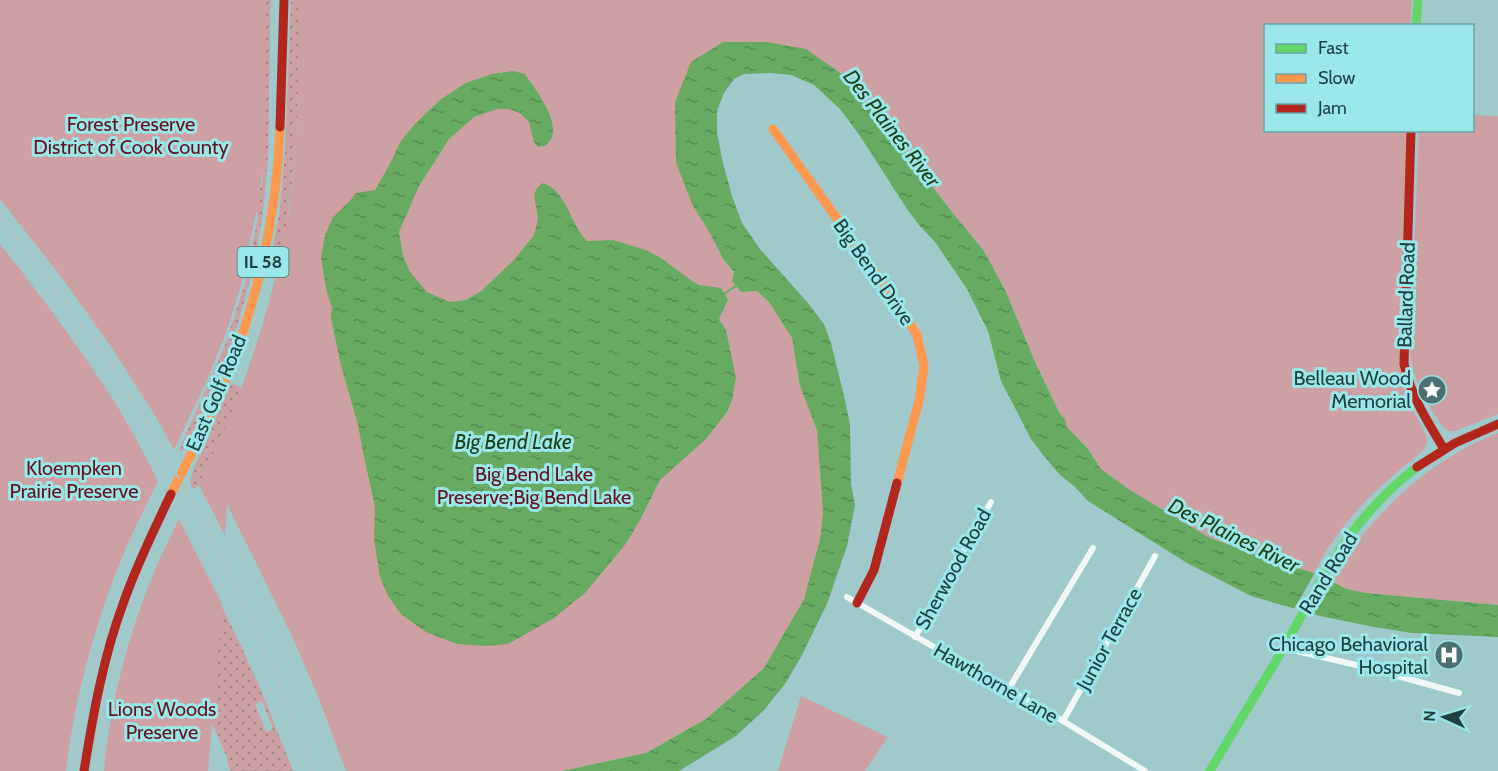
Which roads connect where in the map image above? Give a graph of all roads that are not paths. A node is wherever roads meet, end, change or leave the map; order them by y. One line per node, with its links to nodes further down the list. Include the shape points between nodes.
1 (284, 0): 18 (main road, East Golf Road / IL 58, via 279,154 262,264 220,393 126,594 101,675)
2 (1418, 0): 3 (main road)
3 (1416, 24)
4 (773, 129): 12 (main road, Big Bend Drive, via 895,300 917,335 924,366 873,570)
5 (1411, 132): 7 (main road, Ballard Road, via 1404,364 1415,401)
6 (1498, 424): 7 (main road, Rand Road)
7 (1444, 448): 14 (main road, Rand Road, via 1383,495 1350,534)
8 (991, 502): 13 (street, Sherwood Road)
9 (1093, 548): 15 (street)
10 (1155, 556): 17 (street, Junior Terrace)
11 (847, 597): 12 (street, Hawthorne Lane)
12 (857, 603): 13 (street, Hawthorne Lane)
13 (915, 637): 15 (street, Hawthorne Lane)
14 (1284, 648): 16 (street); 20 (main road, Rand Road)
15 (1008, 690): 17 (street, Hawthorne Lane)
16 (1459, 693)
17 (1064, 721): 19 (street, Hawthorne Lane)
18 (84, 771)
19 (1145, 771)
20 (1210, 771)

